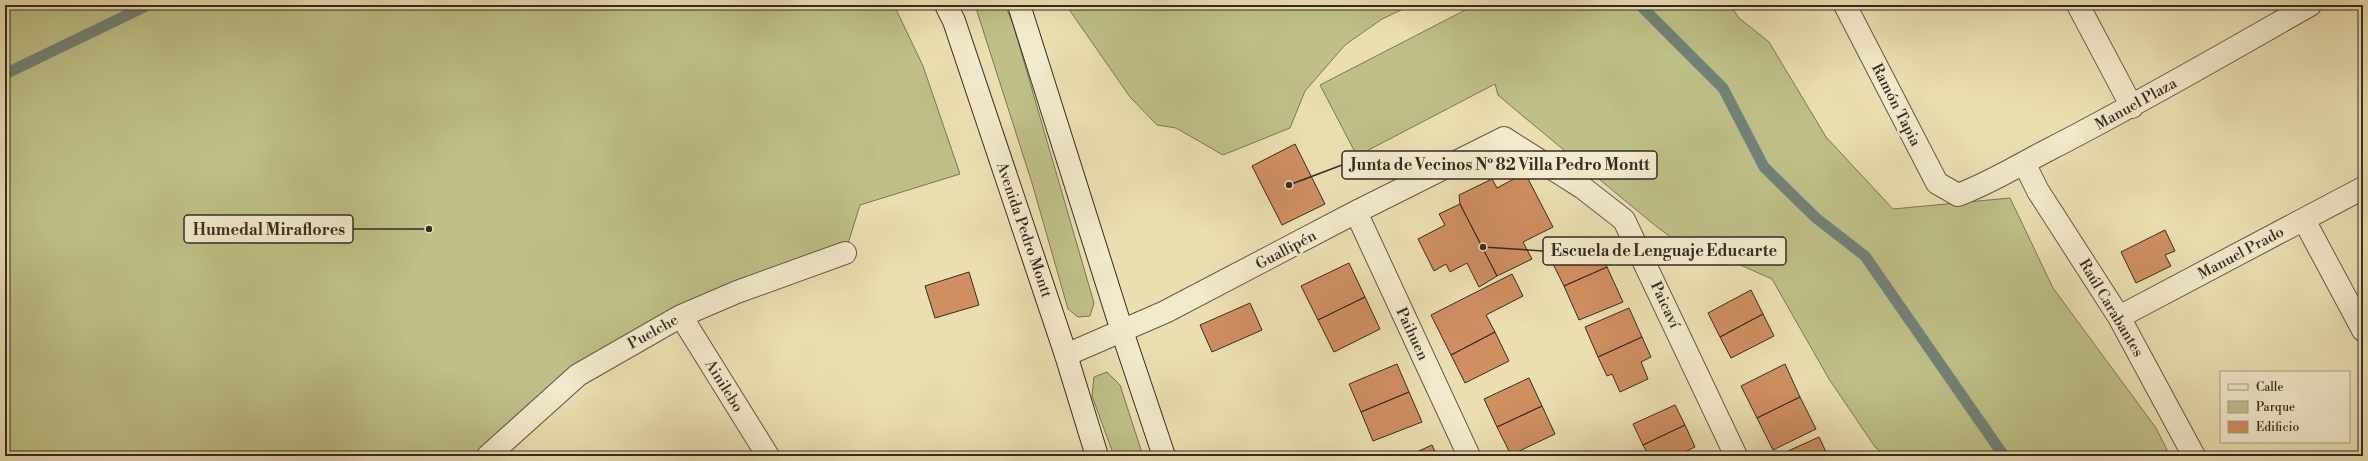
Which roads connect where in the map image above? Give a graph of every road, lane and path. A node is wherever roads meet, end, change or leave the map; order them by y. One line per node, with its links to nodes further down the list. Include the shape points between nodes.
1 (946, 5): 18 (street, Avenida Pedro Montt, via 954,21)
2 (1019, 5): 17 (street)
3 (1845, 5): 10 (street, Ramón Tapia, via 1937,183)
4 (2078, 5): 6 (street)
5 (2310, 5): 6 (street, Manuel Plaza)
6 (2132, 107): 8 (street, Manuel Plaza)
7 (1504, 138): 11 (street, Guallipén); 24 (street, Paicaví, via 1583,188 1624,220)
8 (2024, 163): 10 (street, Manuel Plaza, via 1984,185); 15 (street, Raúl Carabantes, via 2038,191)
9 (2363, 188): 12 (street, Manuel Prado)
10 (1958, 195)
11 (1356, 212): 17 (street, Guallipén, via 1261,264); 23 (street, Paihuen)
12 (2304, 220): 15 (street, Manuel Prado); 16 (street)
13 (845, 253): 14 (street, Puelche, via 737,292)
14 (681, 316): 19 (street, Puelche, via 578,375); 20 (street, Ainilebo)
15 (2119, 317): 25 (street, Raúl Carabantes)
16 (2363, 330)
17 (1122, 331): 18 (street, Guallipén); 22 (street)
18 (1066, 355): 21 (street, Avenida Pedro Montt)
19 (488, 456)
20 (768, 456)
21 (1097, 456)
22 (1164, 456)
23 (1469, 456)
24 (1736, 456)
25 (2194, 456)

